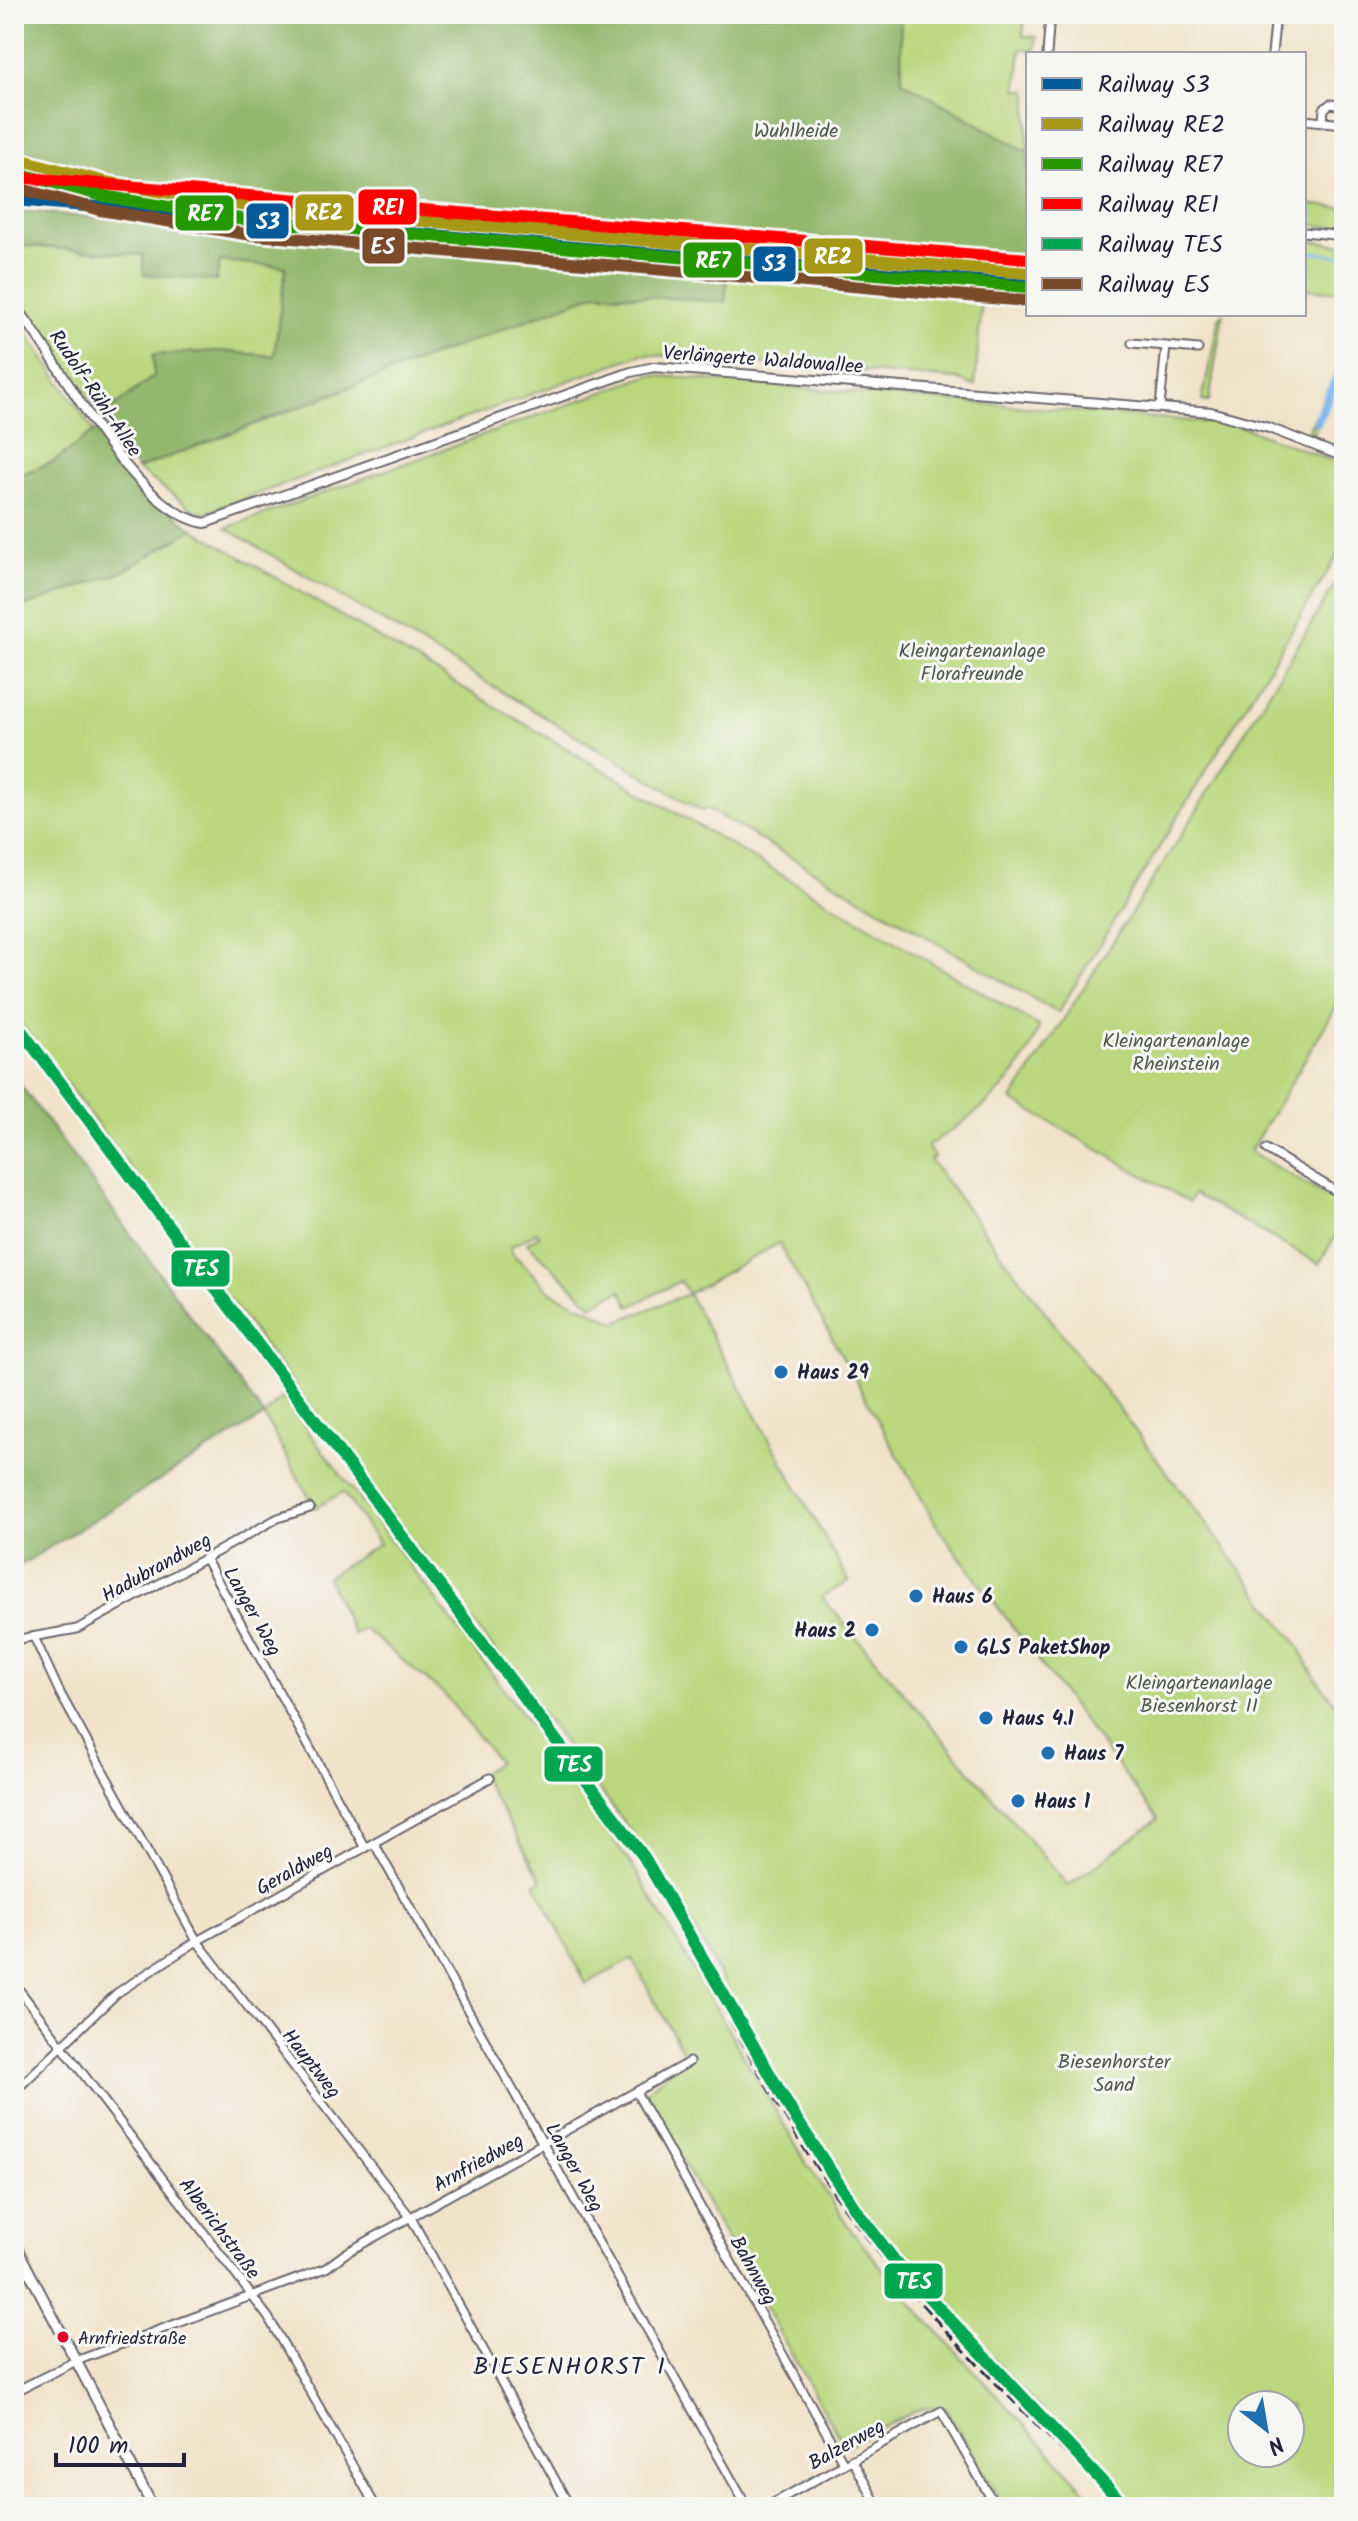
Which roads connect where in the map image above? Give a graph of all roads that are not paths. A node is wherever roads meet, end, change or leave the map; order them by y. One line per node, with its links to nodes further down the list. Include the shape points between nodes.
1 (1050, 14): 5 (street)
2 (1276, 14): 6 (street)
3 (1308, 14): 4 (street)
4 (1344, 18)
5 (1047, 52)
6 (1272, 52)
7 (1344, 106): 9 (street, via 1330,104)
8 (1306, 120): 9 (street)
9 (1323, 121): 10 (street)
10 (1344, 124)
11 (1306, 232): 12 (street)
12 (1344, 236)
13 (14, 304): 19 (street, Rudolf-Rühl-Allee, via 128,469)
14 (1132, 343): 15 (street)
15 (1166, 346): 16 (street); 17 (street)
16 (1198, 349)
17 (1160, 407): 18 (street, Verlängerte Waldowallee, via 1247,420); 19 (street, Verlängerte Waldowallee, via 645,368 226,519)
18 (1344, 457)
19 (197, 522)
20 (1266, 1149): 21 (street)
21 (1344, 1196)
22 (310, 1508): 23 (street, Hadubrandweg, via 278,1518)
23 (205, 1558): 24 (street, Hadubrandweg, via 77,1629); 28 (street, Langer Weg)
24 (34, 1637): 25 (street, Hadubrandweg); 29 (street, Hauptweg)
25 (14, 1640)
26 (490, 1778): 27 (street, Geraldweg)
27 (374, 1843): 28 (street, Geraldweg); 35 (street, Langer Weg)
28 (365, 1848): 29 (street, Geraldweg)
29 (197, 1941): 31 (street, Geraldweg, via 117,1993); 36 (street, Hauptweg)
30 (14, 1983): 31 (street, Alberichstraße)
31 (61, 2045): 33 (street, Geraldweg); 38 (street, Alberichstraße)
32 (689, 2062): 34 (street, Arnfriedweg)
33 (14, 2092)
34 (636, 2092): 35 (street, Arnfriedweg); 41 (street, Bahnweg)
35 (543, 2144): 36 (street, Arnfriedweg); 45 (street, Langer Weg)
36 (411, 2218): 38 (street, Arnfriedweg, via 326,2268); 44 (street, Hauptweg)
37 (14, 2243): 39 (main road)
38 (251, 2296): 39 (street); 43 (street, Alberichstraße, via 274,2326)
39 (71, 2363): 40 (street); 42 (main road)
40 (14, 2392)
41 (848, 2462): 46 (street, Balzerweg); 47 (street, Bahnweg); 48 (street, Balzerweg, via 941,2411)
42 (153, 2507)
43 (376, 2507)
44 (570, 2507)
45 (747, 2507)
46 (766, 2507)
47 (878, 2507)
48 (996, 2507)

